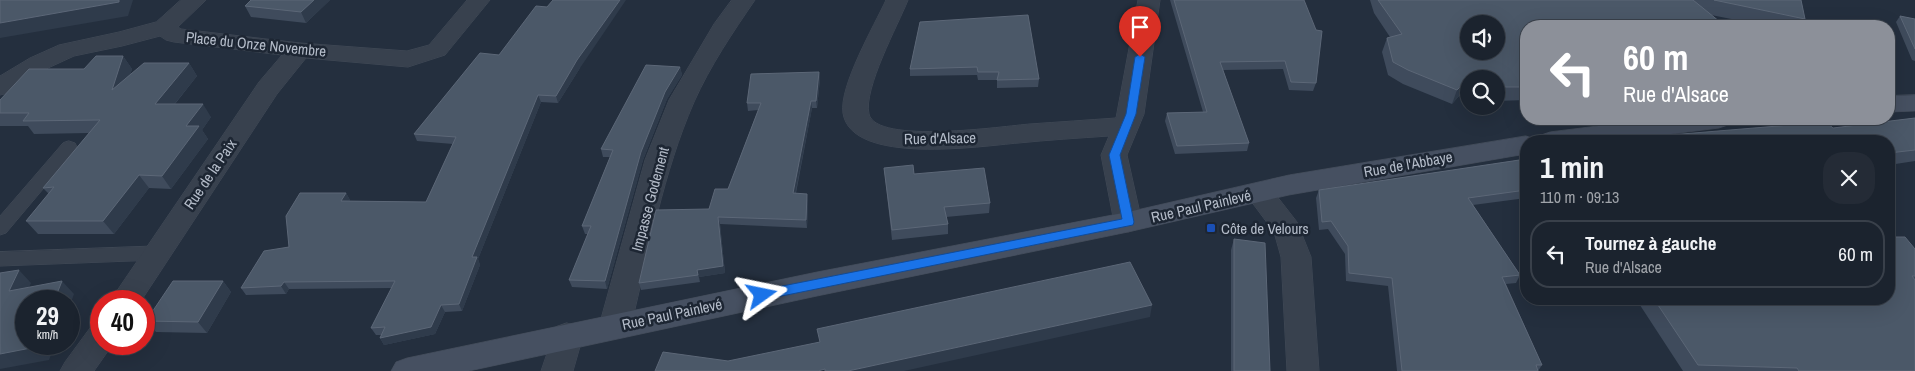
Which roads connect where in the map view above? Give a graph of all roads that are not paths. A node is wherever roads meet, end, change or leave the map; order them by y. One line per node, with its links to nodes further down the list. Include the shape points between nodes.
1 (195, 0): 6 (street)
2 (479, 0): 7 (street, Place du Onze Novembre, via 437,50 408,59)
3 (744, 0): 23 (street, Impasse Godement, via 726,24 682,100 662,151)
4 (897, 0): 12 (street, Rue d'Alsace, via 857,93 856,114 860,122 873,132 911,140 949,140)
5 (1149, 0): 12 (street, via 1131,114)
6 (164, 27): 7 (street, Place du Onze Novembre, via 174,35); 8 (street, via 67,50)
7 (300, 50): 20 (street, Rue de la Paix, via 268,88)
8 (0, 87)
9 (1915, 103): 10 (street)
10 (1895, 104)
11 (1673, 125): 13 (street)
12 (1125, 126): 18 (street, via 1114,155)
13 (1596, 135)
14 (1520, 146): 16 (street, Rue de l'Abbaye)
15 (69, 147): 19 (lane)
16 (1290, 185): 17 (street, Rue Paul Painlevé)
17 (1259, 193): 18 (street, Rue Paul Painlevé); 29 (street, via 1287,229 1296,256)
18 (1128, 222): 23 (street, Rue Paul Painlevé)
19 (0, 228)
20 (157, 253): 21 (lane); 22 (street, Rue de la Paix)
21 (0, 258)
22 (132, 290)
23 (615, 326): 24 (street, Rue Paul Painlevé)
24 (567, 336): 27 (street, Rue Paul Painlevé); 28 (street)
25 (90, 352): 26 (street)
26 (76, 371)
27 (407, 371)
28 (557, 371)
29 (1303, 371)

